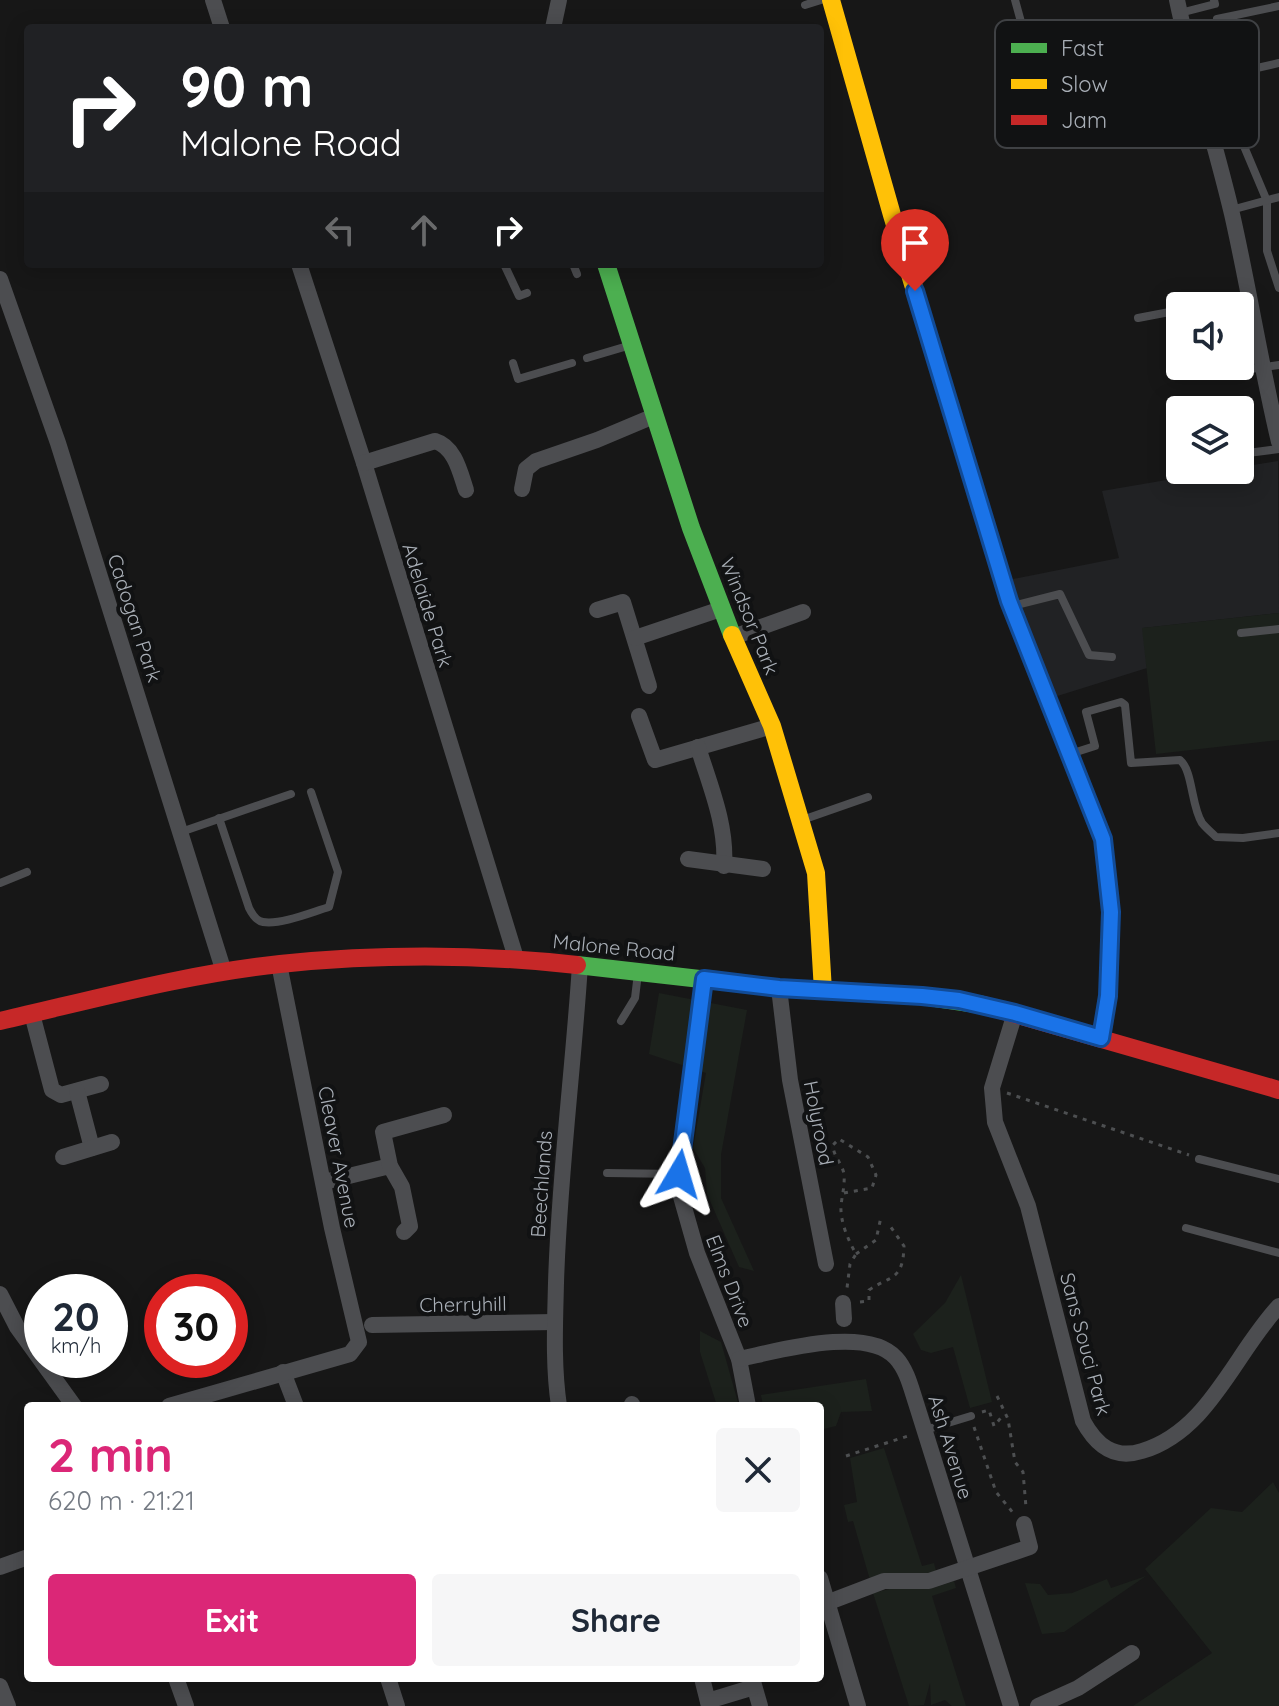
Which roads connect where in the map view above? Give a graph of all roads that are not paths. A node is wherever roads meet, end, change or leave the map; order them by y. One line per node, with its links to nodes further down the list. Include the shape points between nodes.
1 (213, 0): 12 (street)
2 (559, 0): 13 (street)
3 (821, 0): 7 (lane)
4 (831, 0): 47 (street)
5 (1015, 0): 10 (lane)
6 (1214, 0): 8 (lane, via 1215,4)
7 (805, 5)
8 (1178, 6)
9 (1279, 6): 11 (lane)
10 (1020, 20)
11 (1217, 20)
12 (221, 24)
13 (554, 24)
14 (1279, 63): 15 (lane)
15 (1259, 67)
16 (1214, 148): 20 (street)
17 (1245, 148): 19 (lane)
18 (1279, 197): 19 (lane)
19 (1267, 201): 20 (lane); 27 (lane, via 1267,251)
20 (1231, 210): 28 (street)
21 (300, 268): 44 (street, Adelaide Park)
22 (506, 268): 29 (lane, via 519,296)
23 (575, 268): 25 (lane)
24 (607, 268): 33 (street, Windsor Park)
25 (577, 274)
26 (0, 279): 66 (street, Cadogan Park, via 58,443)
27 (1279, 288)
28 (1249, 292)
29 (527, 293)
30 (1166, 313): 31 (lane)
31 (1138, 318)
32 (1254, 323): 38 (street)
33 (631, 345): 34 (lane); 40 (street, Windsor Park)
34 (587, 358)
35 (513, 363): 36 (lane, via 518,379)
36 (572, 363)
37 (1279, 365): 38 (lane)
38 (1261, 369): 39 (lane); 41 (street)
39 (1254, 370)
40 (654, 416): 45 (street, via 536,461 526,469); 48 (street, Windsor Park)
41 (1279, 442)
42 (1279, 449): 43 (lane)
43 (1254, 452)
44 (364, 463): 46 (street, via 435,441 450,452); 73 (street, Adelaide Park)
45 (522, 489)
46 (466, 490)
47 (1011, 606): 55 (lane, via 1060,594 1089,655); 60 (street)
48 (721, 609): 53 (street, Windsor Park); 54 (street)
49 (597, 610): 54 (street, via 623,602)
50 (803, 612): 53 (street)
51 (1279, 629): 52 (lane)
52 (1241, 633)
53 (733, 637): 58 (street, Windsor Park)
54 (635, 638): 56 (street)
55 (1112, 657)
56 (649, 686)
57 (639, 716): 59 (street, via 655,760)
58 (772, 726): 59 (street); 65 (street, Windsor Park)
59 (698, 747): 69 (street, via 721,820)
60 (1070, 754): 67 (lane, via 1095,746 1086,712 1121,702 1131,763 1185,764 1193,801 1216,837); 85 (street, via 1103,839 1110,897 1108,996)
61 (311, 792): 64 (lane, via 338,872 329,907 292,918 256,919)
62 (291, 794): 64 (lane)
63 (868, 797): 65 (lane)
64 (219, 818): 66 (lane)
65 (800, 821): 80 (street, Windsor Park, via 816,873)
66 (181, 832): 76 (street, Cadogan Park)
67 (1279, 833)
68 (688, 859): 69 (street)
69 (724, 866): 70 (street)
70 (763, 869)
71 (27, 872): 72 (lane)
72 (0, 883)
73 (516, 958): 74 (street, Malone Road, via 430,955); 75 (street, Malone Road)
74 (279, 964): 76 (street, Malone Road); 98 (street, Cleaver Avenue)
75 (580, 965): 77 (street, Malone Road); 105 (street, Beechlands, via 560,1179)
76 (224, 972): 82 (street, Malone Road)
77 (638, 972): 78 (street, Malone Road); 84 (lane, via 635,998)
78 (704, 979): 79 (street, Malone Road); 96 (street, Elms Drive)
79 (779, 988): 80 (street, Malone Road); 102 (street, Holyrood, via 790,1080)
80 (823, 991): 81 (street, Malone Road, via 959,1000)
81 (1015, 1013): 85 (street, Malone Road); 104 (street, Sans Souci Park, via 992,1088 995,1122 1028,1206 1091,1436 1117,1454 1134,1454 1186,1427)
82 (32, 1014): 83 (street, Malone Road); 88 (street, via 52,1090 61,1095)
83 (0, 1021)
84 (621, 1021)
85 (1101, 1038): 87 (street, Malone Road)
86 (101, 1084): 88 (street)
87 (1278, 1086)
88 (77, 1091): 91 (street)
89 (444, 1115): 94 (street, via 383,1132)
90 (112, 1142): 91 (street)
91 (92, 1148): 92 (street)
92 (63, 1157)
93 (1199, 1159): 97 (lane)
94 (390, 1166): 98 (street); 100 (street, via 402,1187 410,1226)
95 (607, 1173): 96 (lane)
96 (679, 1174): 107 (street, Elms Drive, via 685,1218)
97 (1279, 1179)
98 (324, 1182): 108 (street, Cleaver Avenue, via 359,1342 350,1354)
99 (1186, 1228): 101 (lane)
100 (404, 1232)
101 (1279, 1253)
102 (826, 1264)
103 (0, 1294): 109 (street)
104 (1279, 1306)
105 (555, 1322): 106 (street, Cherryhill); 112 (street, Beechlands)
106 (372, 1325)
107 (739, 1359): 113 (street, Elms Drive); 115 (street, Ash Avenue, via 846,1320 898,1359)
108 (283, 1372): 110 (street); 111 (street)
109 (71, 1402)
110 (182, 1402)
111 (294, 1402)
112 (559, 1402)
113 (747, 1402)
114 (971, 1416): 115 (lane)
115 (925, 1430): 119 (street, Ash Avenue)
116 (1024, 1524): 119 (street, via 1030,1547)
117 (24, 1558): 118 (street)
118 (0, 1567)
119 (969, 1568): 121 (street, via 929,1581 884,1581); 134 (street, Ash Avenue)
120 (824, 1589): 121 (street)
121 (829, 1602): 133 (street)
122 (1132, 1653): 135 (street)
123 (177, 1682): 130 (street)
124 (389, 1682): 131 (street)
125 (703, 1682): 128 (street)
126 (753, 1682): 128 (street); 132 (street)
127 (0, 1686): 129 (street)
128 (708, 1704)
129 (8, 1706)
130 (186, 1706)
131 (397, 1706)
132 (760, 1706)
133 (858, 1706)
134 (1011, 1706)
135 (1038, 1706)

